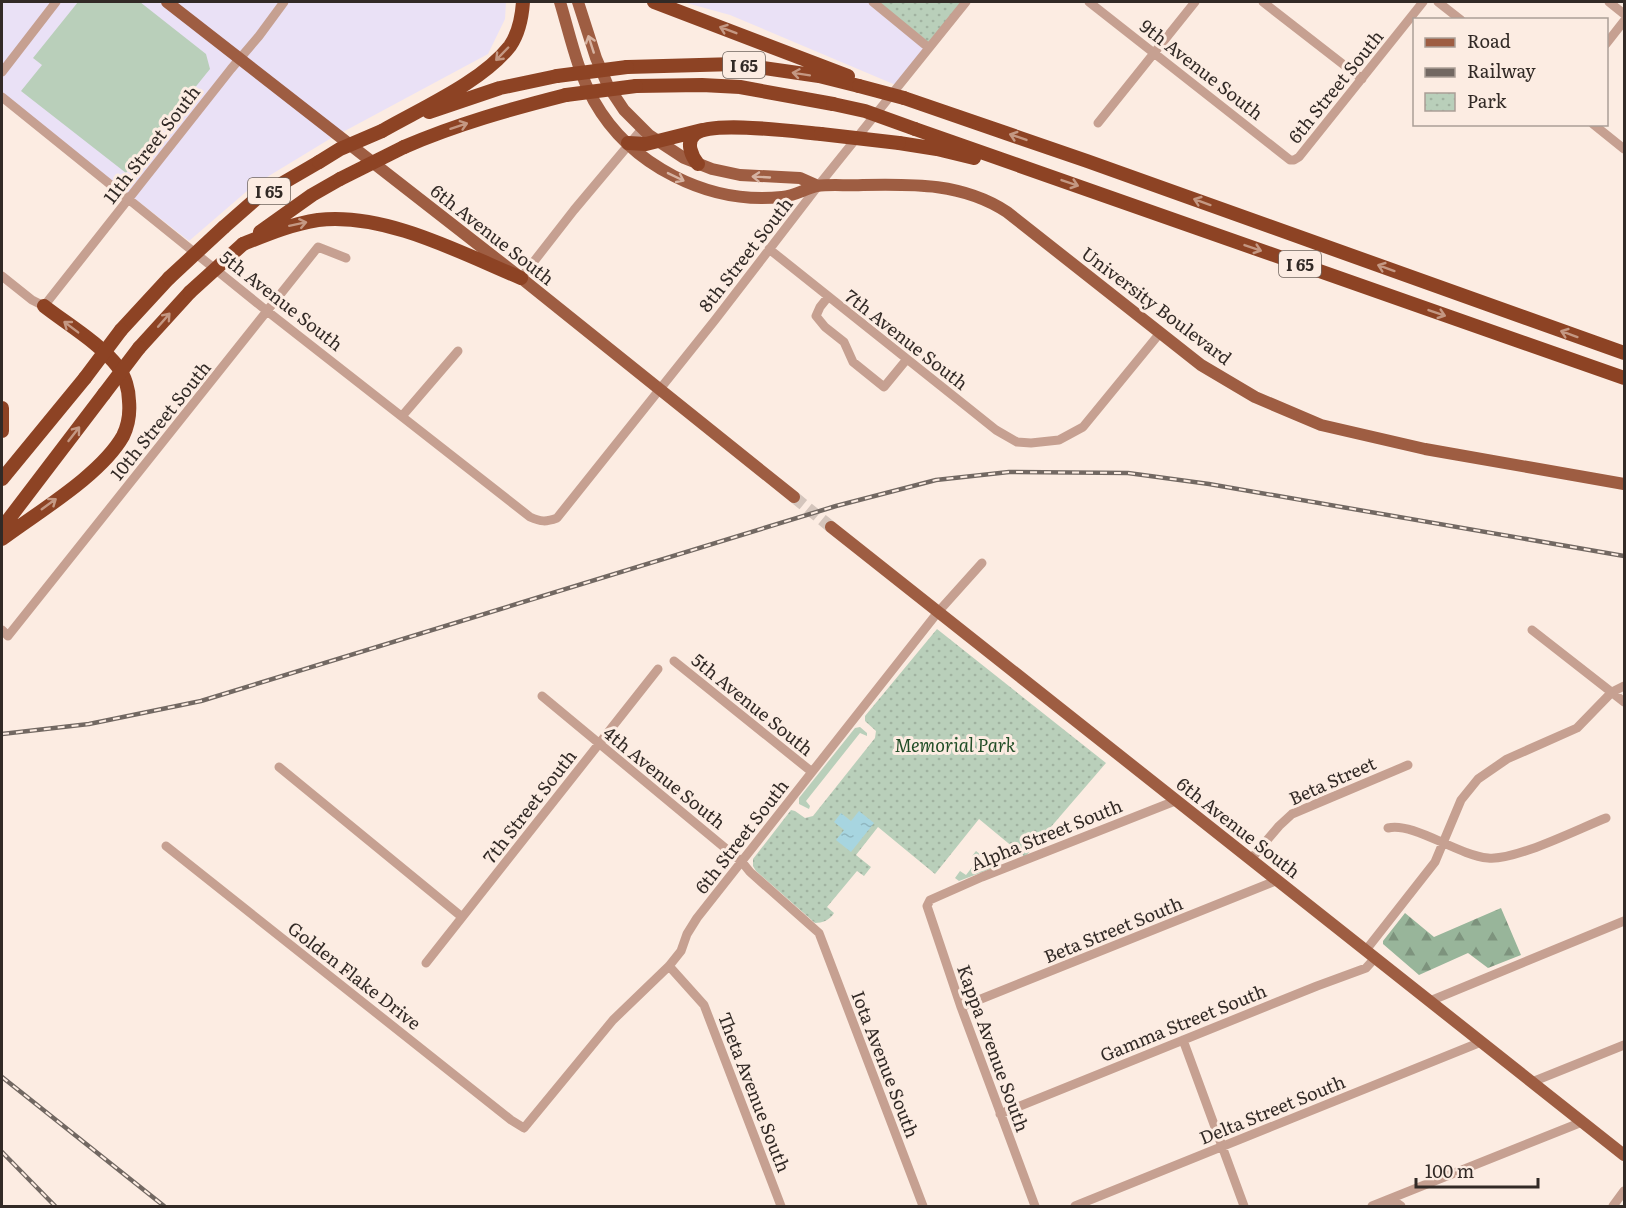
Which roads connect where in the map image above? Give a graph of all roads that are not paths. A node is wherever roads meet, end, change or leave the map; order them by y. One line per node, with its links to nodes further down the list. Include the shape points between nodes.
1 (56, 2): 23 (street)
2 (167, 2): 22 (main road, 6th Avenue South)
3 (284, 2): 22 (street, 11th Street South)
4 (523, 2): 31 (highway, one-way to 31, via 511,44 492,64)
5 (560, 2): 33 (main road, University Boulevard, via 588,89 602,113)
6 (578, 2): 29 (main road, University Boulevard, one-way to 6, via 608,86)
7 (654, 2): 25 (highway, one-way to 7)
8 (873, 2): 20 (street)
9 (966, 2): 20 (street, 8th Street South)
10 (1089, 2): 21 (street, 9th Avenue South)
11 (1195, 2): 21 (street)
12 (1263, 2): 24 (street)
13 (1423, 2): 24 (street, 6th Street South)
14 (1438, 2): 17 (street)
15 (1609, 2): 16 (street)
16 (1624, 14)
17 (1458, 18)
18 (1624, 21): 19 (street)
19 (1608, 41)
20 (929, 48): 38 (street, 8th Street South)
21 (1154, 53): 27 (street); 35 (street, 9th Avenue South)
22 (240, 59): 39 (street, 11th Street South); 44 (main road, 6th Avenue South)
23 (2, 72)
24 (1362, 79): 35 (street, 6th Street South)
25 (860, 84): 31 (highway, I 65, one-way to 31, bridge, via 736,64 627,67 500,88); 50 (highway, I 65, one-way to 25, bridge)
26 (2, 97): 39 (street, 5th Avenue South)
27 (1098, 123)
28 (1595, 126): 34 (street)
29 (642, 129): 32 (main road, University Boulevard); 33 (street)
30 (705, 129): 32 (highway); 36 (highway, via 694,134 690,142); 37 (highway, bridge, via 762,128 937,149)
31 (382, 131): 57 (highway, I 65, bridge, via 340,149 257,198 224,226 121,330)
32 (656, 141): 33 (highway); 36 (main road, University Boulevard)
33 (628, 143): 38 (main road, University Boulevard, one-way to 38, via 672,175 726,194 783,197); 44 (street)
34 (1624, 149)
35 (1294, 160)
36 (698, 164): 38 (main road, University Boulevard, one-way to 36, via 800,178 740,175)
37 (1049, 176): 40 (highway, I 65, one-way to 37, bridge, via 312,195 439,132 566,95 636,86 740,87 833,104 865,111); 52 (highway, I 65, one-way to 52)
38 (818, 186): 41 (street, 8th Street South); 48 (main road, University Boulevard, via 924,185 982,198 1013,217)
39 (129, 198): 46 (street, 11th Street South); 47 (street, 5th Avenue South)
40 (243, 244): 44 (highway, one-way to 44, via 290,226 349,219 403,231); 62 (highway, I 65, one-way to 40, bridge, via 139,348 190,292)
41 (769, 249): 45 (street, 7th Avenue South); 53 (street, 8th Street South)
42 (346, 258): 47 (street, 10th Street South, via 318,248)
43 (2, 276): 46 (street)
44 (521, 278): 53 (main road, 6th Avenue South)
45 (828, 297): 51 (street, 7th Avenue South); 51 (street, via 816,316 844,342 853,362 865,373 884,387)
46 (44, 306): 63 (highway, one-way to 46, via 93,472 124,434 130,412 129,391 119,367)
47 (267, 311): 55 (street, 5th Avenue South); 67 (street, 10th Street South)
48 (1160, 333): 51 (street, 7th Avenue South, via 1083,427 1059,440 1031,443 996,430); 58 (main road, University Boulevard, via 1201,365 1255,397 1321,425 1425,449)
49 (458, 351): 55 (street)
50 (1624, 353)
51 (908, 359)
52 (1624, 378)
53 (659, 391): 59 (main road, 6th Avenue South); 60 (street, 8th Street South, via 557,518)
54 (2, 408): 56 (highway)
55 (403, 415): 60 (street, 5th Avenue South, via 530,517)
56 (2, 431)
57 (2, 479)
58 (1624, 483)
59 (794, 497)
60 (547, 522)
61 (831, 526): 65 (main road, 6th Avenue South)
62 (2, 528)
63 (2, 539)
64 (982, 563): 65 (street, 6th Street South)
65 (938, 612): 77 (street, 6th Street South); 78 (main road, 6th Avenue South)
66 (1532, 630): 71 (street)
67 (5, 633)
68 (674, 661): 77 (street, 5th Avenue South)
69 (658, 669): 74 (street, 7th Street South)
70 (1624, 686): 71 (street)
71 (1612, 692): 73 (street); 81 (street, Gamma Street South, via 1577,728 1507,759 1478,779 1461,800)
72 (542, 696): 74 (street, 4th Avenue South)
73 (1624, 702)
74 (599, 745): 84 (street, 4th Avenue South); 87 (street, 7th Street South)
75 (1408, 765): 83 (street, Beta Street, via 1292,814)
76 (279, 766): 87 (street)
77 (812, 772): 84 (street, 6th Street South)
78 (1175, 801): 83 (main road, 6th Avenue South); 86 (street, Alpha Street South)
79 (1606, 818): 81 (street, via 1498,858 1465,853)
80 (1388, 828): 81 (street, via 1404,827)
81 (1443, 844): 90 (street, Gamma Street South)
82 (166, 846): 101 (street, Golden Flake Drive)
83 (1251, 859): 85 (main road, 6th Avenue South)
84 (742, 862): 89 (street, 4th Avenue South); 92 (street, 6th Street South, via 697,918)
85 (1278, 880): 90 (main road, 6th Avenue South); 94 (street, Beta Street South)
86 (930, 900): 94 (street, Kappa Avenue South, via 927,906)
87 (462, 917): 91 (street, 7th Street South)
88 (1624, 921): 93 (street)
89 (819, 933): 107 (street, Iota Avenue South)
90 (1371, 954): 93 (main road, 6th Avenue South); 95 (street, Gamma Street South, via 1366,968)
91 (426, 963)
92 (669, 966): 101 (street, 6th Street South, via 613,1020); 106 (street, Theta Avenue South, via 704,1005)
93 (1430, 1000): 96 (main road, 6th Avenue South)
94 (961, 1007): 99 (street, Kappa Avenue South)
95 (1183, 1040): 99 (street, Gamma Street South); 102 (street)
96 (1481, 1042): 98 (main road, 6th Avenue South); 102 (street, Delta Street South)
97 (1624, 1045): 98 (street)
98 (1532, 1082): 100 (main road, 6th Avenue South)
99 (1000, 1114): 108 (street, Kappa Avenue South)
100 (1582, 1122): 103 (main road, 6th Avenue South); 105 (street)
101 (524, 1128)
102 (1223, 1147): 109 (street, Delta Street South); 110 (street)
103 (1624, 1155)
104 (1624, 1191): 113 (street)
105 (1389, 1203): 111 (street); 112 (street)
106 (781, 1206)
107 (923, 1206)
108 (1035, 1206)
109 (1075, 1206)
110 (1244, 1206)
111 (1371, 1206)
112 (1401, 1206)
113 (1613, 1206)

